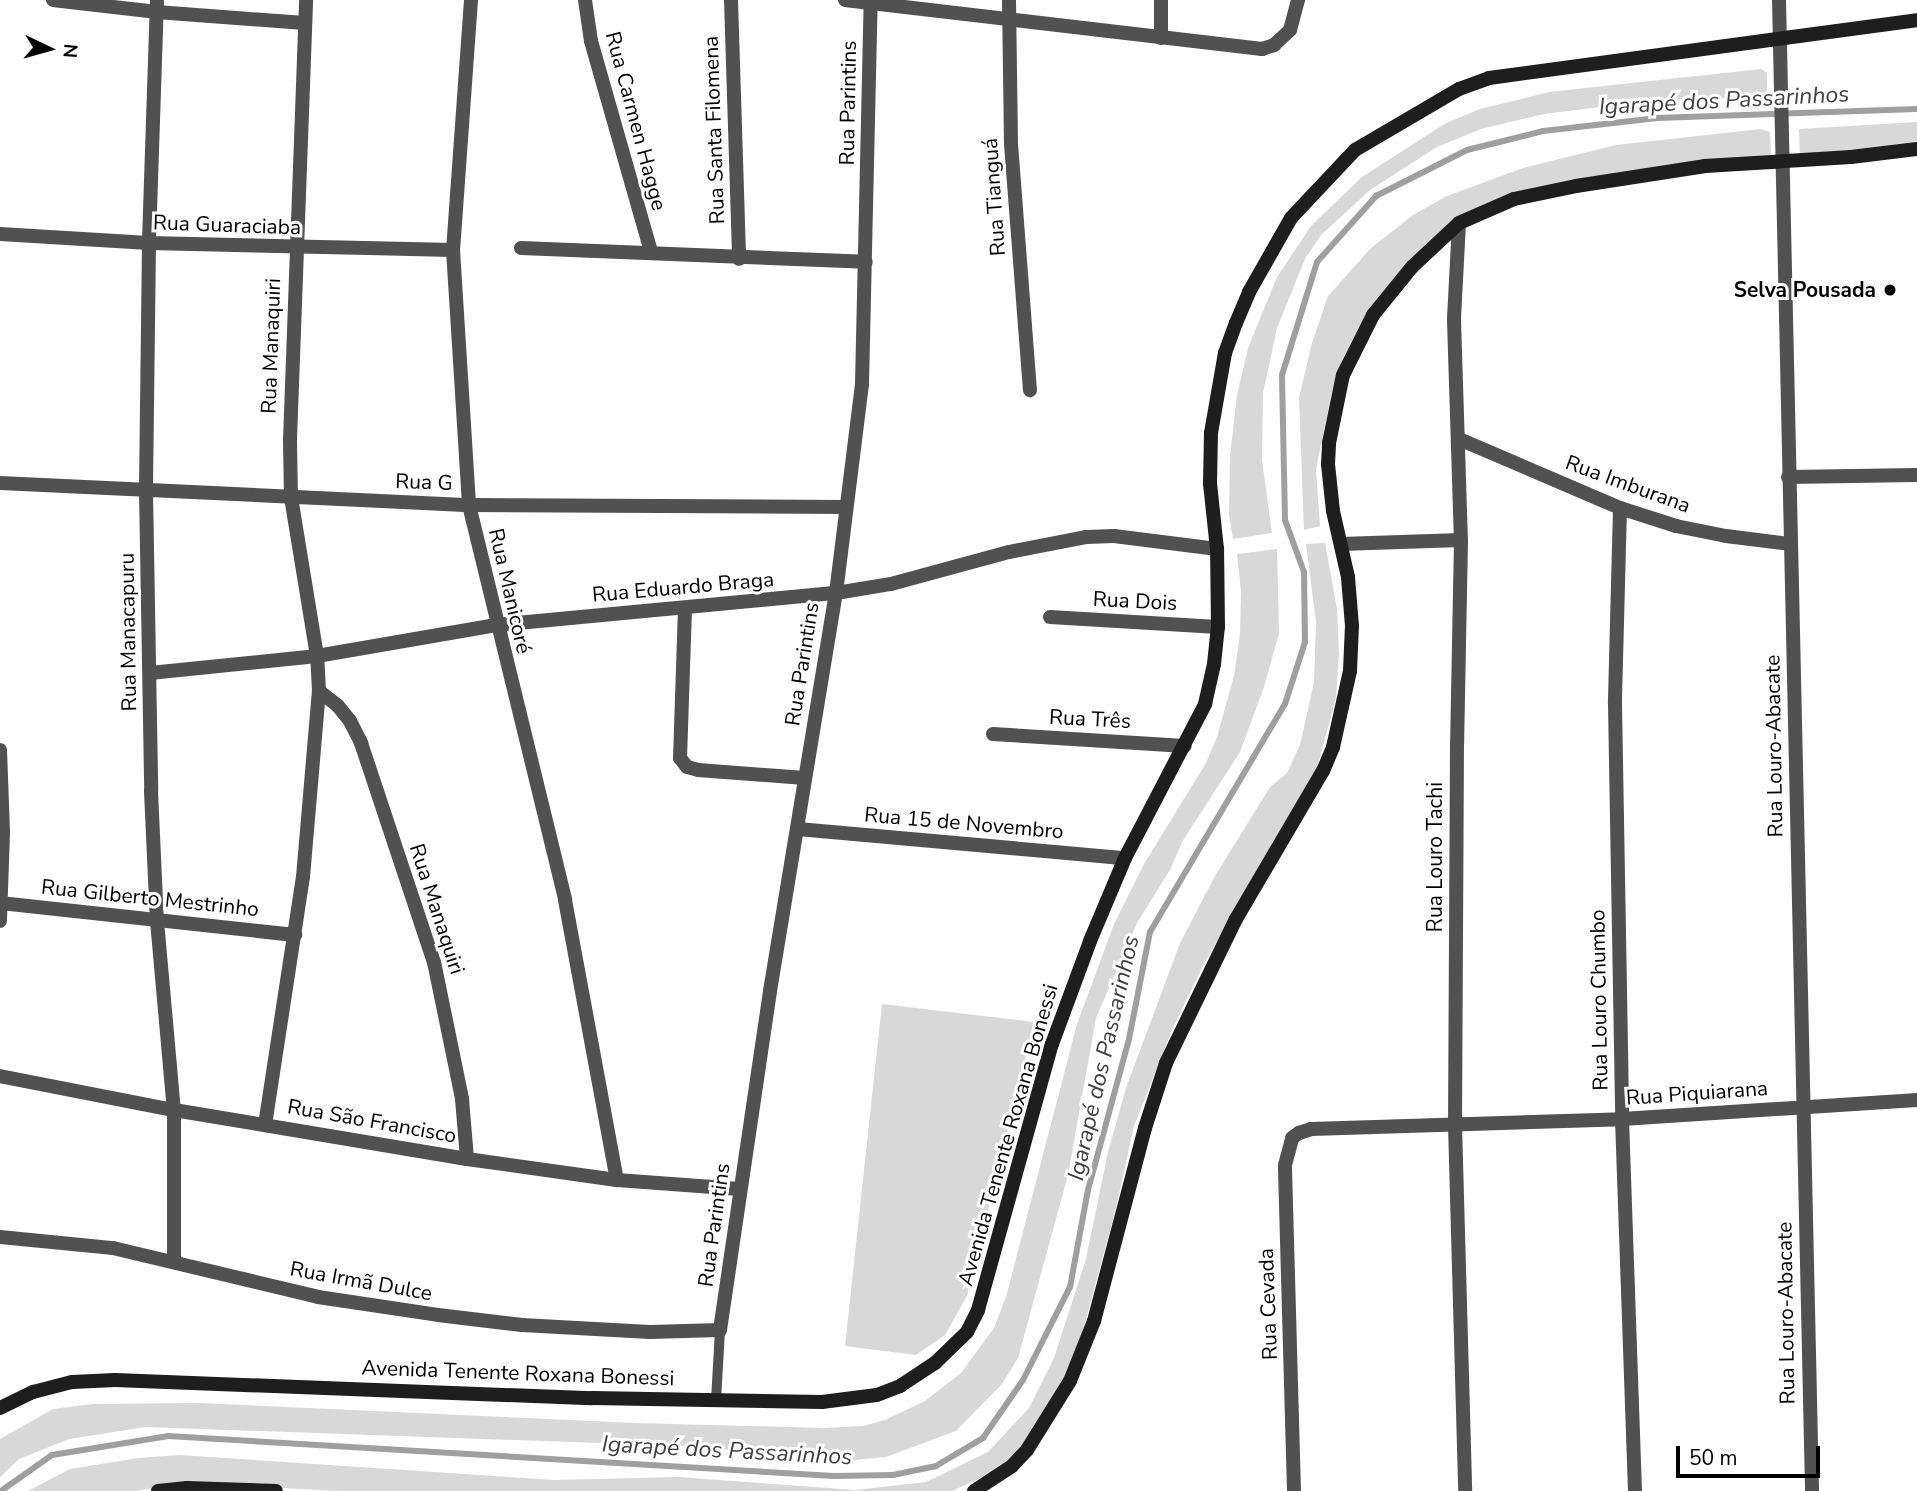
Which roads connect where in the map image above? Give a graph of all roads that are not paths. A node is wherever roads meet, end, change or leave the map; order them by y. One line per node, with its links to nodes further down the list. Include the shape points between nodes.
1 (53, 0): 12 (street)
2 (306, 0): 15 (street, Rua Manaquiri)
3 (471, 0): 25 (street, Rua Manicoré)
4 (585, 0): 26 (street, Rua Carmen Hagge, via 591,41)
5 (731, 0): 27 (street, Rua Santa Filomena)
6 (845, 0): 10 (street)
7 (1009, 0): 13 (street, Rua Tianguá)
8 (1161, 0): 16 (street)
9 (1779, 0): 17 (street, Rua Louro-Abacate)
10 (872, 2): 13 (street); 28 (street, Rua Parintins)
11 (1298, 2): 16 (street, via 1290,30 1262,49)
12 (157, 6): 15 (street); 22 (street, Rua Manacapuru)
13 (1009, 19): 16 (street); 29 (street, Rua Tianguá, via 1011,144)
14 (1917, 20): 17 (street, Avenida Tenente Roxana Bonessi)
15 (306, 23): 23 (street, Rua Manaquiri)
16 (1161, 38)
17 (1781, 38): 19 (street, Rua Louro-Abacate); 42 (street, Avenida Tenente Roxana Bonessi, via 1489,78 1448,95 1355,150 1291,218 1249,292 1225,353 1211,433)
18 (1917, 149): 19 (street)
19 (1783, 160): 20 (street, via 1705,166 1566,188 1514,200); 32 (street, Rua Louro-Abacate)
20 (1459, 223): 30 (street, Rua Louro Tachi, via 1454,320); 40 (street, via 1412,267 1373,316 1343,375 1328,464)
21 (0, 234): 22 (street, Rua Guaraciaba)
22 (149, 243): 23 (street, Rua Guaraciaba); 34 (street, Rua Manacapuru)
23 (295, 248): 25 (street, Rua Guaraciaba); 35 (street, Rua Manaquiri)
24 (521, 248): 26 (street)
25 (453, 250): 36 (street, Rua Manicoré)
26 (652, 252): 27 (street)
27 (738, 259): 28 (street)
28 (866, 262): 37 (street, Rua Parintins, via 862,384)
29 (1030, 390)
30 (1459, 439): 38 (street, Rua Imburana); 39 (street, Rua Louro Tachi)
31 (1917, 475): 32 (street)
32 (1788, 477): 41 (street, Rua Louro-Abacate)
33 (0, 483): 34 (street, Rua G)
34 (146, 491): 35 (street, Rua G); 49 (street, Rua Manacapuru)
35 (291, 498): 36 (street, Rua G); 48 (street, Rua Manaquiri)
36 (469, 505): 37 (street, Rua G); 46 (street, Rua Manicoré)
37 (846, 507): 43 (street, Rua Parintins)
38 (1620, 508): 41 (street, Rua Imburana, via 1676,526); 65 (street, Rua Louro Chumbo, via 1615,704)
39 (1461, 540): 40 (street); 67 (street, Rua Louro Tachi)
40 (1341, 544): 79 (street, via 1352,626 1350,671 1324,771 1236,919 1166,1063 1094,1321 1070,1381 1027,1450)
41 (1790, 544): 63 (street, Rua Louro-Abacate)
42 (1217, 549): 43 (street, Rua Eduardo Braga, via 1114,536 1086,537); 47 (street, Avenida Tenente Roxana Bonessi)
43 (836, 593): 44 (street, Rua Eduardo Braga); 54 (street, Rua Parintins)
44 (685, 608): 46 (street, Rua Eduardo Braga); 54 (street, via 680,758 687,767 698,770)
45 (1049, 617): 47 (street, Rua Dois)
46 (496, 625): 48 (street, Rua Eduardo Braga); 70 (street, Rua Manicoré, via 565,900)
47 (1218, 626): 52 (street, Avenida Tenente Roxana Bonessi, via 1205,704)
48 (317, 656): 49 (street, Rua Eduardo Braga); 50 (street, Rua Manaquiri)
49 (150, 673): 59 (street, Rua Manacapuru)
50 (319, 691): 60 (street, Rua Manaquiri); 69 (street, Rua Manaquiri, via 350,721 360,743 434,962 458,1072)
51 (993, 734): 52 (street, Rua Três)
52 (1185, 746): 56 (street, Avenida Tenente Roxana Bonessi)
53 (0, 750): 57 (street)
54 (805, 778): 55 (street, Rua Parintins)
55 (798, 829): 56 (street, Rua 15 de Novembro); 71 (street, Rua Parintins)
56 (1125, 859): 75 (street, Avenida Tenente Roxana Bonessi, via 1052,1044 978,1310 967,1332 920,1374 877,1395 822,1402)
57 (1, 903): 58 (street); 59 (street, Rua Gilberto Mestrinho)
58 (0, 921)
59 (157, 921): 60 (street, Rua Gilberto Mestrinho); 64 (street, Rua Manacapuru)
60 (295, 935): 66 (street, Rua Manaquiri)
61 (0, 1076): 64 (street, Rua São Francisco)
62 (1917, 1100): 63 (street, Rua Piquiarana)
63 (1803, 1107): 65 (street, Rua Piquiarana); 83 (street, Rua Louro-Abacate)
64 (174, 1111): 66 (street, Rua São Francisco); 73 (street, Rua Manacapuru)
65 (1622, 1119): 67 (street, Rua Piquiarana); 82 (street, Rua Louro Chumbo)
66 (265, 1125): 69 (street, Rua São Francisco)
67 (1455, 1125): 68 (street, Rua Piquiarana); 81 (street, Rua Louro Tachi)
68 (1311, 1129): 80 (street, Rua Cevada, via 1292,1138 1285,1165)
69 (467, 1159): 70 (street, Rua São Francisco)
70 (617, 1181): 71 (street, Rua São Francisco)
71 (740, 1189): 74 (street, Rua Parintins)
72 (0, 1237): 73 (street, Rua Irmã Dulce, via 113,1248)
73 (174, 1262): 74 (street, Rua Irmã Dulce, via 318,1297 439,1315 650,1332)
74 (720, 1330): 75 (lane)
75 (716, 1399): 76 (street, Avenida Tenente Roxana Bonessi, via 115,1381 72,1382 33,1392)
76 (0, 1408)
77 (158, 1491): 78 (street)
78 (276, 1491)
79 (974, 1491)
80 (1294, 1491)
81 (1465, 1491)
82 (1635, 1491)
83 (1812, 1491)

